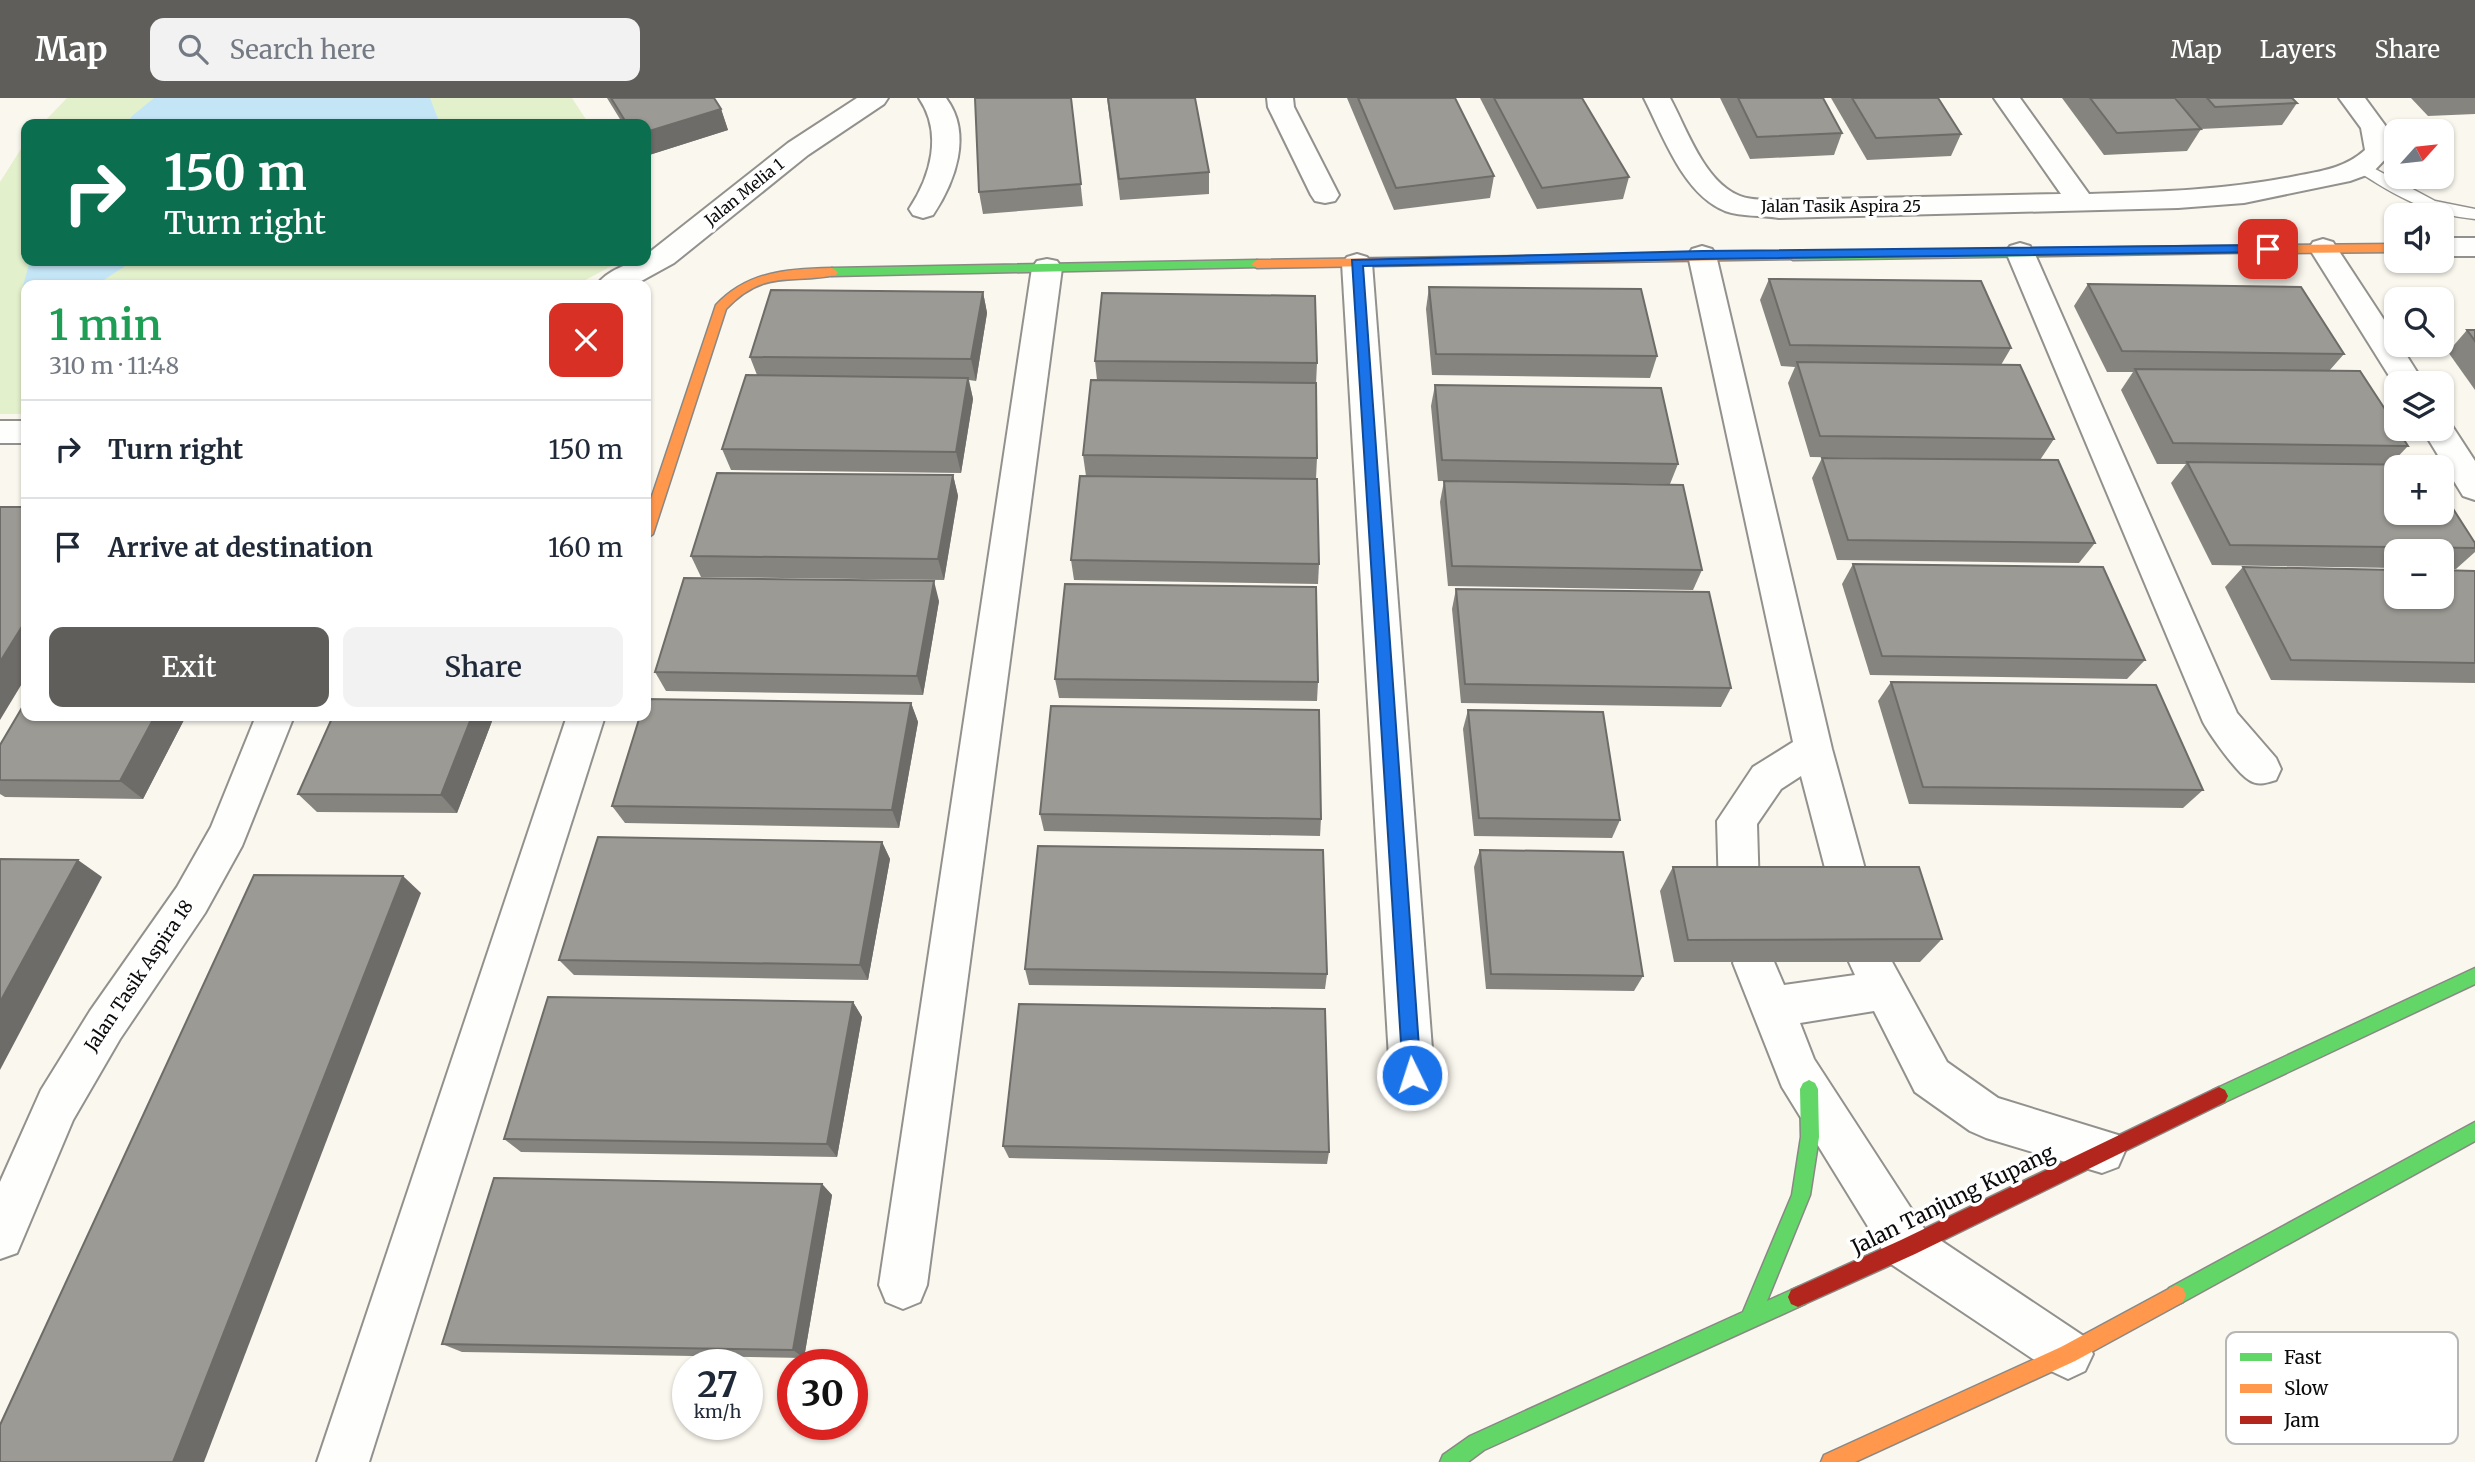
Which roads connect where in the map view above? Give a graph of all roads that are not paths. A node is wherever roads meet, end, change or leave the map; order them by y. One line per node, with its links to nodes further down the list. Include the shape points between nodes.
1 (875, 98): 19 (street, Jalan Melia 1, via 798,149)
2 (932, 98): 10 (street, via 945,127 944,156 940,181)
3 (1280, 98): 8 (street)
4 (1657, 98): 9 (street, Jalan Tasik Aspira 25, via 1696,169 1714,193 1735,204 1779,209)
5 (2007, 98): 9 (street)
6 (2352, 98): 7 (street, via 2374,128 2379,152)
7 (2362, 167): 9 (street, Jalan Tasik Aspira 25, via 2244,195); 11 (lane, via 2429,206 2454,214)
8 (1325, 195)
9 (2081, 202)
10 (923, 209)
11 (2475, 214)
12 (2454, 247): 13 (street)
13 (2475, 247)
14 (2323, 248): 15 (street); 16 (street); 23 (street)
15 (2384, 248)
16 (2020, 252): 17 (street); 32 (street, via 2222,722)
17 (1702, 255): 18 (street); 31 (street)
18 (1357, 263): 21 (street); 38 (street)
19 (651, 264)
20 (647, 266): 22 (street, Jalan Melia 1)
21 (1047, 268): 28 (street, via 793,273 757,278 732,291 720,308); 44 (street)
22 (621, 280)
23 (2401, 371)
24 (0, 432): 25 (street)
25 (21, 432)
26 (2446, 441): 27 (street)
27 (2475, 488)
28 (651, 519)
29 (273, 721): 42 (street, Jalan Tasik Aspira 18, via 228,834 191,900 105,1025 57,1105)
30 (584, 721): 47 (street)
31 (1813, 749): 33 (street, via 1767,778 1737,821); 34 (street)
32 (2262, 769)
33 (1739, 891)
34 (1851, 891)
35 (1754, 963): 37 (street)
36 (2475, 976): 41 (street, Jalan Tanjung Kupang)
37 (1772, 1007): 39 (street); 41 (street, via 1877,976 1931,1077 1986,1116)
38 (1412, 1075)
39 (1809, 1089): 43 (street); 45 (street, via 1810,1138 1801,1195)
40 (2475, 1130): 46 (street)
41 (2102, 1151): 43 (street, Jalan Tanjung Kupang)
42 (0, 1236)
43 (1908, 1247): 45 (street, Jalan Tanjung Kupang); 46 (street)
44 (904, 1285)
45 (1750, 1319): 48 (street, Jalan Tanjung Kupang, via 1477,1443)
46 (2068, 1354): 49 (street)
47 (343, 1462)
48 (1450, 1462)
49 (1831, 1462)

